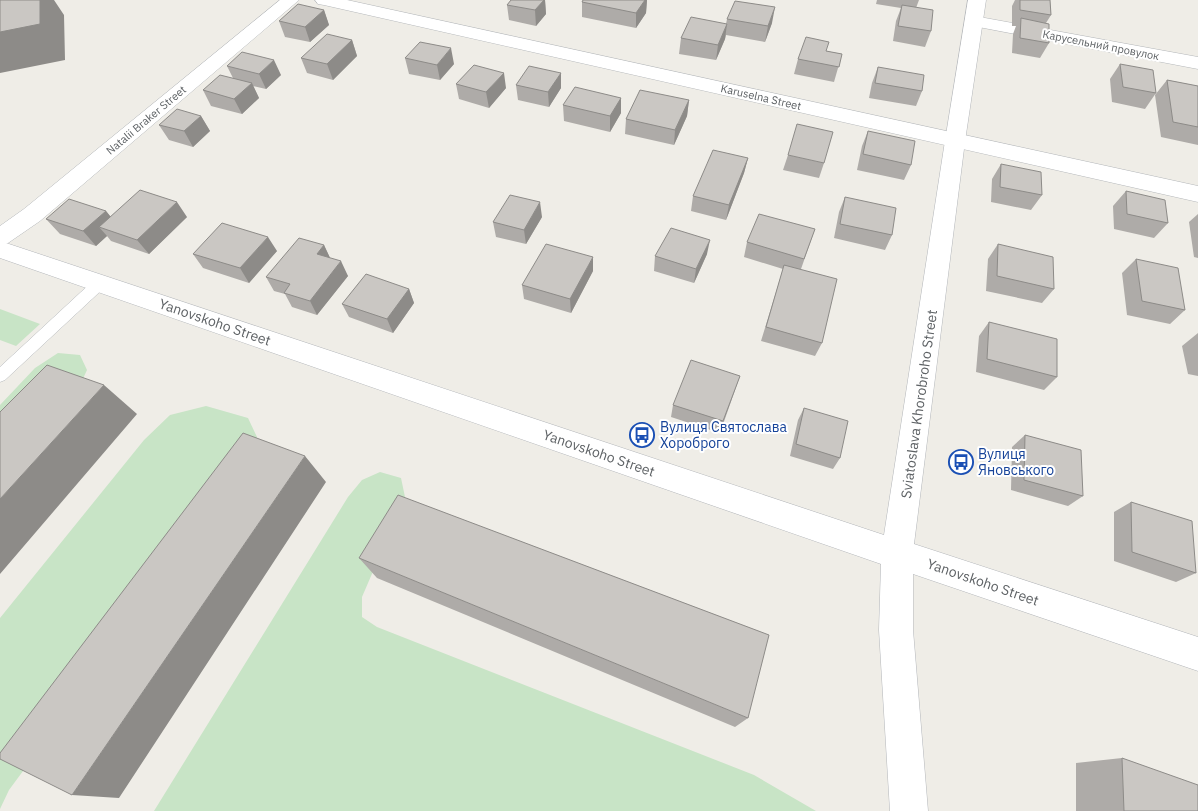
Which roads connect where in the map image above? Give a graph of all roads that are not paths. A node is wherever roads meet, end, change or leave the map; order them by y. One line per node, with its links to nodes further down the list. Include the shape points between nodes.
1 (290, 0): 7 (street, Natalii Braker Street)
2 (324, 0): 5 (street, Karuselna Street)
3 (976, 10): 4 (street, Карусельний провулок); 5 (street, Sviatoslava Khorobroho Street)
4 (1198, 63)
5 (955, 141): 6 (street, Karuselna Street); 11 (street, Sviatoslava Khorobroho Street)
6 (1198, 194)
7 (0, 237)
8 (0, 249): 9 (street, Yanovskoho Street)
9 (100, 283): 10 (lane); 11 (street, Yanovskoho Street)
10 (0, 376)
11 (897, 553): 12 (street, Yanovskoho Street); 13 (street, Sviatoslava Khorobroho Street, via 896,630)
12 (1198, 654)
13 (909, 811)

